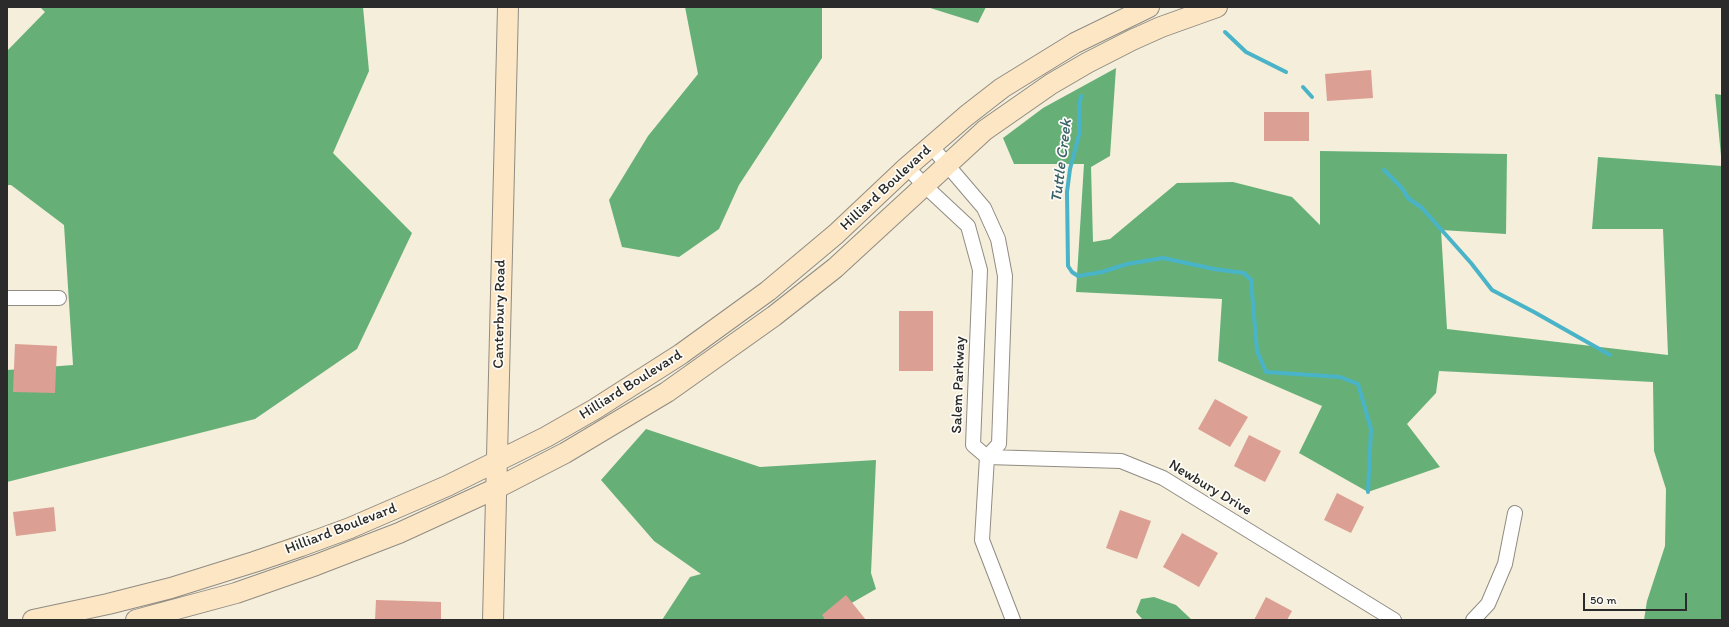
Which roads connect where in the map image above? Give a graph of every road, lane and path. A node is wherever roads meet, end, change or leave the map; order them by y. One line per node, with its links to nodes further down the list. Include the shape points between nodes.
1 (508, 7): 13 (main road, Canterbury Road)
2 (1149, 7): 6 (main road, Hilliard Boulevard, via 1075,43 1033,68 1002,88)
3 (1153, 7): 5 (street)
4 (1217, 7): 5 (main road, Hilliard Boulevard)
5 (1161, 27): 7 (main road, Hilliard Boulevard, via 1087,63 1051,84 985,130)
6 (932, 146): 7 (street); 8 (main road, Hilliard Boulevard)
7 (948, 164): 9 (main road, Hilliard Boulevard); 12 (street, via 984,208 998,239 1005,276 999,444)
8 (907, 167): 9 (street, Salem Parkway); 13 (main road, Hilliard Boulevard, via 807,260 725,323 595,409)
9 (924, 186): 12 (street, Salem Parkway, via 968,226 980,270 973,445); 14 (main road, Hilliard Boulevard, via 835,268 774,316 667,392 565,453)
10 (7, 298): 11 (street)
11 (59, 298)
12 (987, 457): 16 (street, via 982,540); 20 (street, Newbury Drive, via 1121,461 1163,478)
13 (497, 461): 14 (main road, Canterbury Road); 17 (main road, Hilliard Boulevard, via 447,486 350,528 254,562 132,598)
14 (497, 488): 18 (main road, Hilliard Boulevard, via 399,533 316,565 236,593); 19 (main road, Canterbury Road)
15 (1515, 514): 21 (street, via 1505,564 1488,604)
16 (1008, 618)
17 (33, 620)
18 (136, 620)
19 (493, 620)
20 (1394, 620)
21 (1473, 620)

